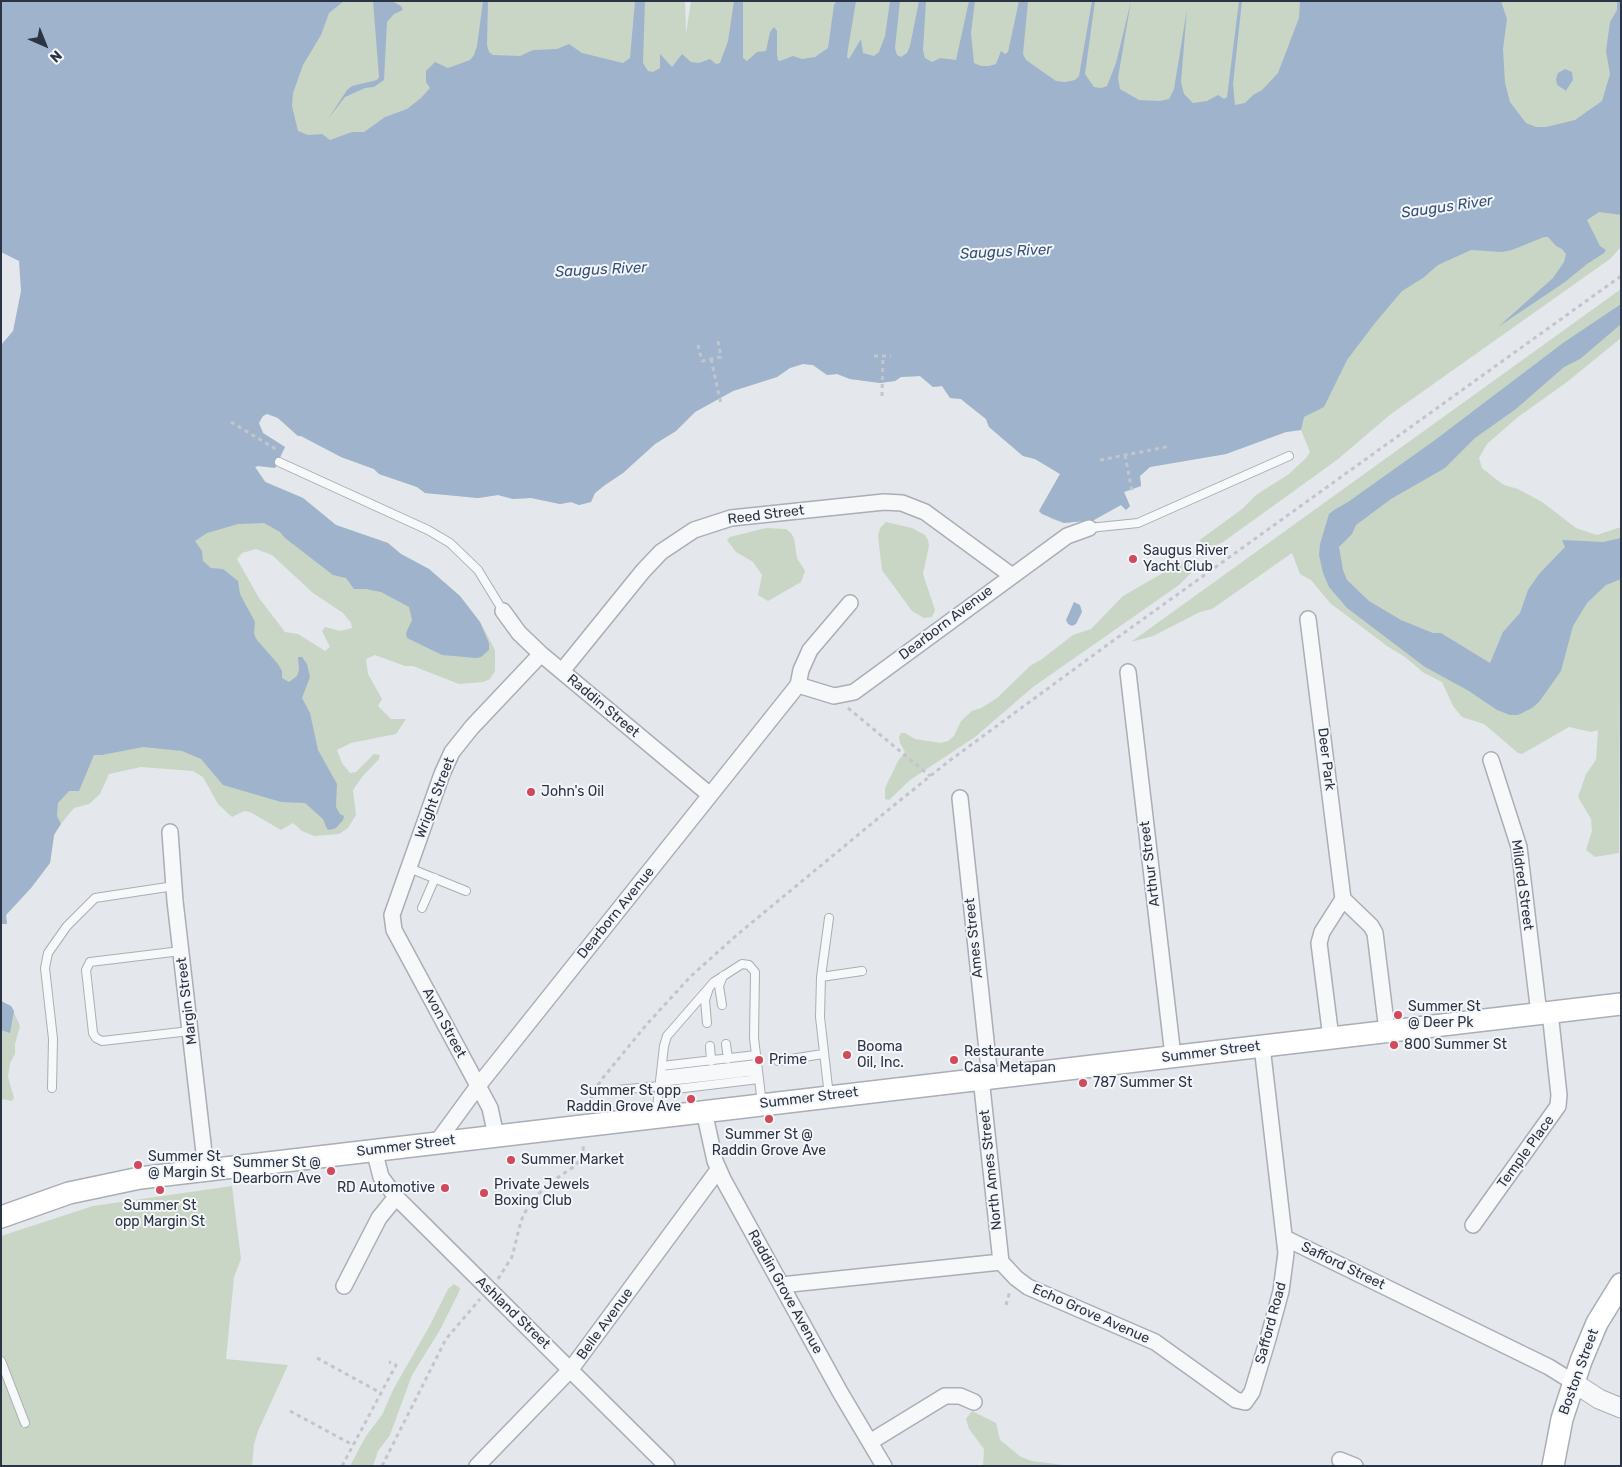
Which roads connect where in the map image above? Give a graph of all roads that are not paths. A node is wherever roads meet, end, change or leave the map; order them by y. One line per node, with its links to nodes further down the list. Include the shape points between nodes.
1 (1290, 456): 3 (lane, via 1138,523)
2 (278, 462): 6 (lane, via 450,543 478,570)
3 (1089, 528): 4 (street, Dearborn Avenue, via 1067,536)
4 (1011, 575): 9 (street, Reed Street, via 924,512 902,503 884,502 731,518 694,530 661,552); 11 (street, Dearborn Avenue, via 858,689 842,696)
5 (850, 604): 11 (street, Dearborn Avenue, via 810,650)
6 (503, 611): 8 (street, Raddin Street, via 519,633)
7 (1308, 619): 20 (street, Deer Park)
8 (541, 654): 9 (street, Raddin Street); 16 (street, Wright Street, via 452,752)
9 (562, 671): 13 (street, Raddin Street)
10 (1128, 672): 41 (street, Arthur Street)
11 (798, 685): 13 (street, Dearborn Avenue)
12 (1491, 760): 31 (street, Mildred Street, via 1519,847)
13 (710, 795): 50 (street, Dearborn Avenue)
14 (960, 798): 47 (street, Ames Street)
15 (170, 832): 18 (street, Margin Street)
16 (408, 868): 17 (lane); 22 (street, Wright Street)
17 (434, 878): 19 (lane); 21 (lane)
18 (174, 886): 24 (street, Margin Street); 51 (lane, via 95,898 67,926 48,953 45,968 53,1039)
19 (466, 891)
20 (1343, 899): 34 (street, via 1375,933); 35 (street, via 1320,937)
21 (422, 908)
22 (393, 912): 50 (street, Avon Street, via 393,928)
23 (829, 918): 27 (lane)
24 (181, 950): 33 (street, Margin Street); 33 (lane, via 90,962 86,968 93,1032 102,1040)
25 (862, 971): 27 (lane)
26 (724, 974): 28 (lane); 30 (lane, via 720,982); 40 (lane, via 742,964 749,965 755,972)
27 (821, 977): 39 (lane)
28 (711, 985): 32 (lane, via 705,1000); 45 (lane, via 667,1036)
29 (1621, 1004): 31 (main road, Summer Street)
30 (722, 1005)
31 (1544, 1013): 34 (main road, Summer Street); 64 (street, Temple Place, via 1558,1106)
32 (707, 1023)
33 (190, 1031): 60 (street, Margin Street)
34 (1387, 1031): 35 (main road, Summer Street)
35 (1331, 1038): 38 (main road, Summer Street)
36 (726, 1044): 42 (lane)
37 (710, 1046): 43 (lane)
38 (1262, 1046): 41 (main road, Summer Street); 65 (street, Safford Street)
39 (823, 1054): 44 (lane); 53 (lane)
40 (756, 1055): 42 (lane); 46 (lane)
41 (1173, 1056): 47 (main road, Summer Street)
42 (728, 1059): 43 (lane)
43 (711, 1060): 45 (lane)
44 (778, 1061)
45 (662, 1066): 49 (lane)
46 (758, 1067): 48 (lane); 49 (lane)
47 (985, 1078): 53 (main road, Summer Street); 66 (street, North Ames Street)
48 (759, 1079): 49 (lane); 54 (lane)
49 (660, 1084): 52 (lane); 56 (lane)
50 (478, 1086): 57 (street, Avon Street, via 491,1111); 58 (street, Dearborn Avenue)
51 (52, 1088)
52 (617, 1090)
53 (829, 1096): 54 (main road, Summer Street)
54 (762, 1104): 55 (main road, Summer Street)
55 (704, 1111): 56 (main road, Summer Street); 61 (street, Raddin Grove Avenue)
56 (656, 1116): 57 (main road, Summer Street)
57 (496, 1136): 58 (main road, Summer Street)
58 (437, 1142): 59 (main road, Summer Street)
59 (374, 1150): 60 (main road, Summer Street); 62 (street, Ashland Street, via 381,1177)
60 (206, 1170): 63 (main road, Summer Street, via 91,1188)
61 (718, 1170): 68 (street, Raddin Grove Avenue); 71 (street, Belle Avenue)
62 (396, 1197): 69 (street, via 379,1218); 71 (street, Ashland Street)
63 (1, 1217)
64 (1473, 1225)
65 (1285, 1238): 72 (street, Safford Street, via 1550,1367); 74 (street, Safford Road, via 1286,1262 1276,1312 1252,1392)
66 (1001, 1262): 68 (street); 74 (street, Echo Grove Avenue, via 1028,1287 1160,1345)
67 (1621, 1284): 72 (main road, Boston Street, via 1592,1333)
68 (780, 1285): 77 (street, Raddin Grove Avenue)
69 (344, 1286)
70 (1, 1360): 76 (lane)
71 (571, 1369): 79 (street, Belle Avenue); 80 (street, Ashland Street)
72 (1573, 1382): 75 (street, via 1599,1399); 83 (main road, Boston Street)
73 (974, 1402): 77 (street, via 960,1396 945,1396)
74 (1243, 1403)
75 (1621, 1408)
76 (25, 1423)
77 (870, 1442): 81 (street, Raddin Grove Avenue)
78 (1340, 1460): 82 (street)
79 (477, 1466)
80 (667, 1466)
81 (884, 1466)
82 (1355, 1466)
83 (1553, 1466)

